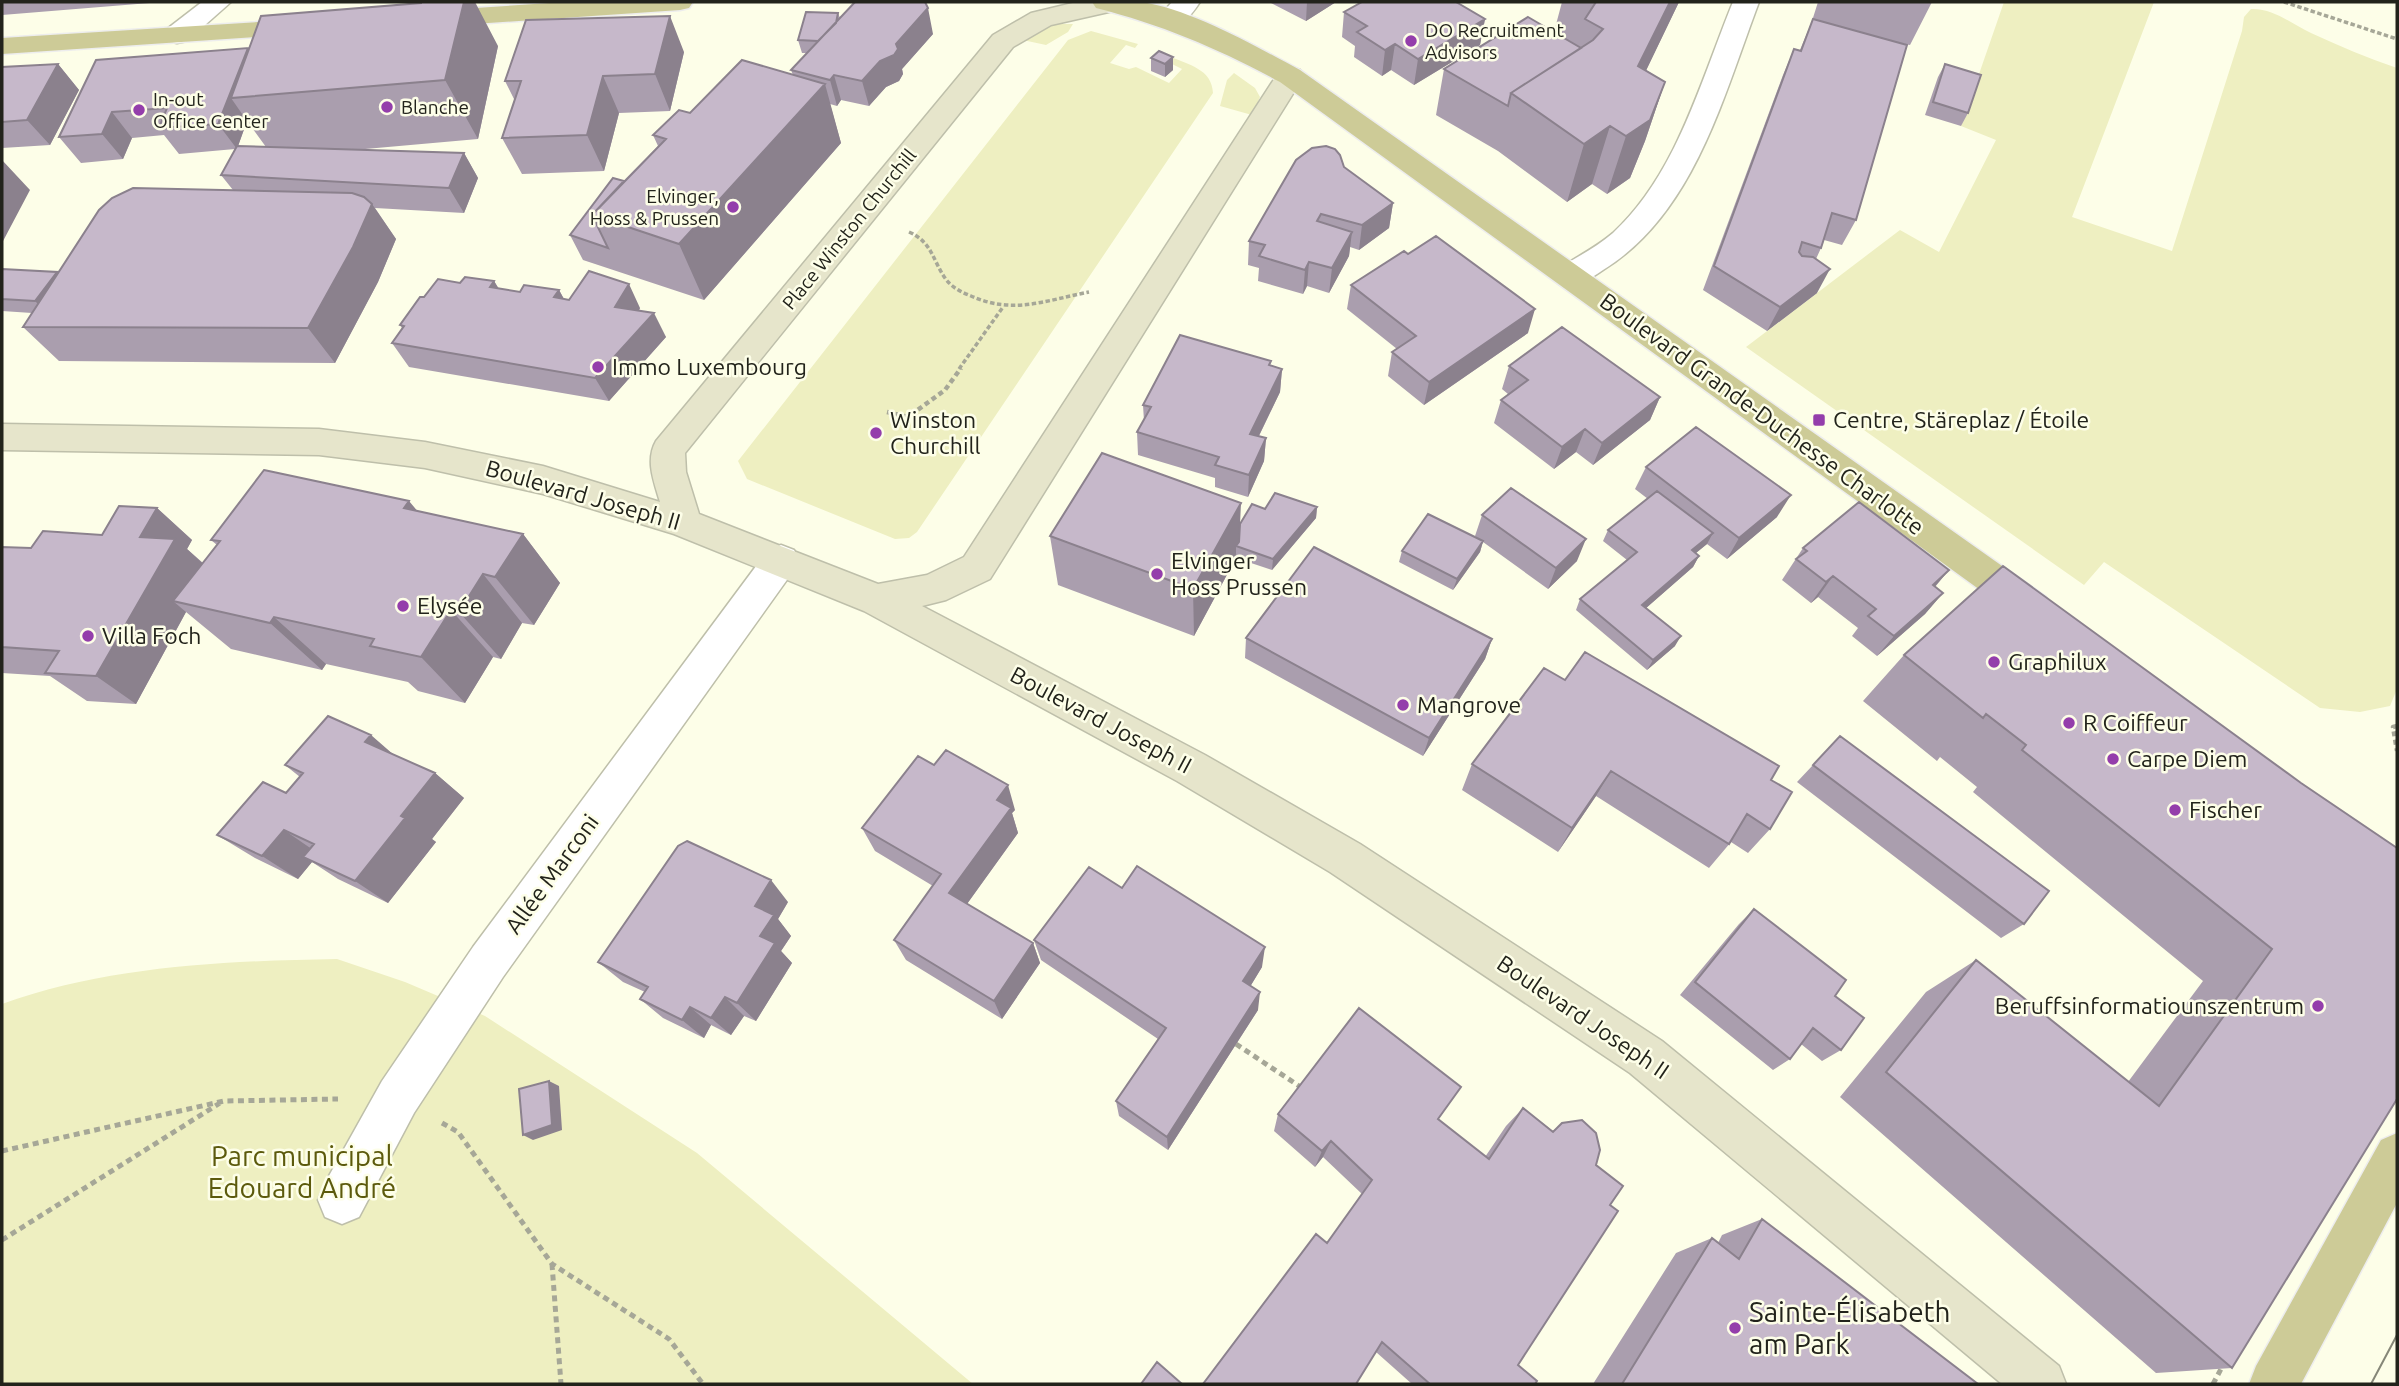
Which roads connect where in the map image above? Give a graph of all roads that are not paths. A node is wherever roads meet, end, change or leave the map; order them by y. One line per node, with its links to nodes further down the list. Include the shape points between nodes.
1 (218, 2): 8 (street)
2 (680, 2): 6 (main road)
3 (1109, 2): 5 (main road, Boulevard Grande-Duchesse Charlotte); 13 (main road, Place Winston Churchill, via 1039,19 1017,28 1003,41 668,450 669,472)
4 (1746, 2): 11 (street, via 1682,160 1653,209 1624,240)
5 (1179, 10): 10 (main road, Boulevard Grande-Duchesse Charlotte)
6 (406, 20)
7 (327, 26): 8 (main road)
8 (177, 35): 9 (main road)
9 (2, 46)
10 (1290, 76): 11 (main road, Boulevard Grande-Duchesse Charlotte); 15 (main road, via 977,568 933,589)
11 (1570, 276): 16 (main road, Boulevard Grande-Duchesse Charlotte)
12 (2, 437): 13 (main road, Boulevard Joseph II, via 319,442 425,455 543,480)
13 (684, 523): 14 (main road, Boulevard Joseph II)
14 (781, 560): 15 (main road, Boulevard Joseph II); 18 (street, Allée Marconi, via 488,962 398,1097)
15 (877, 600): 19 (main road, Boulevard Joseph II, via 1191,768 1345,858 1646,1057)
16 (2057, 625)
17 (2397, 1156): 20 (main road)
18 (342, 1200)
19 (2041, 1384)
20 (2274, 1384)

